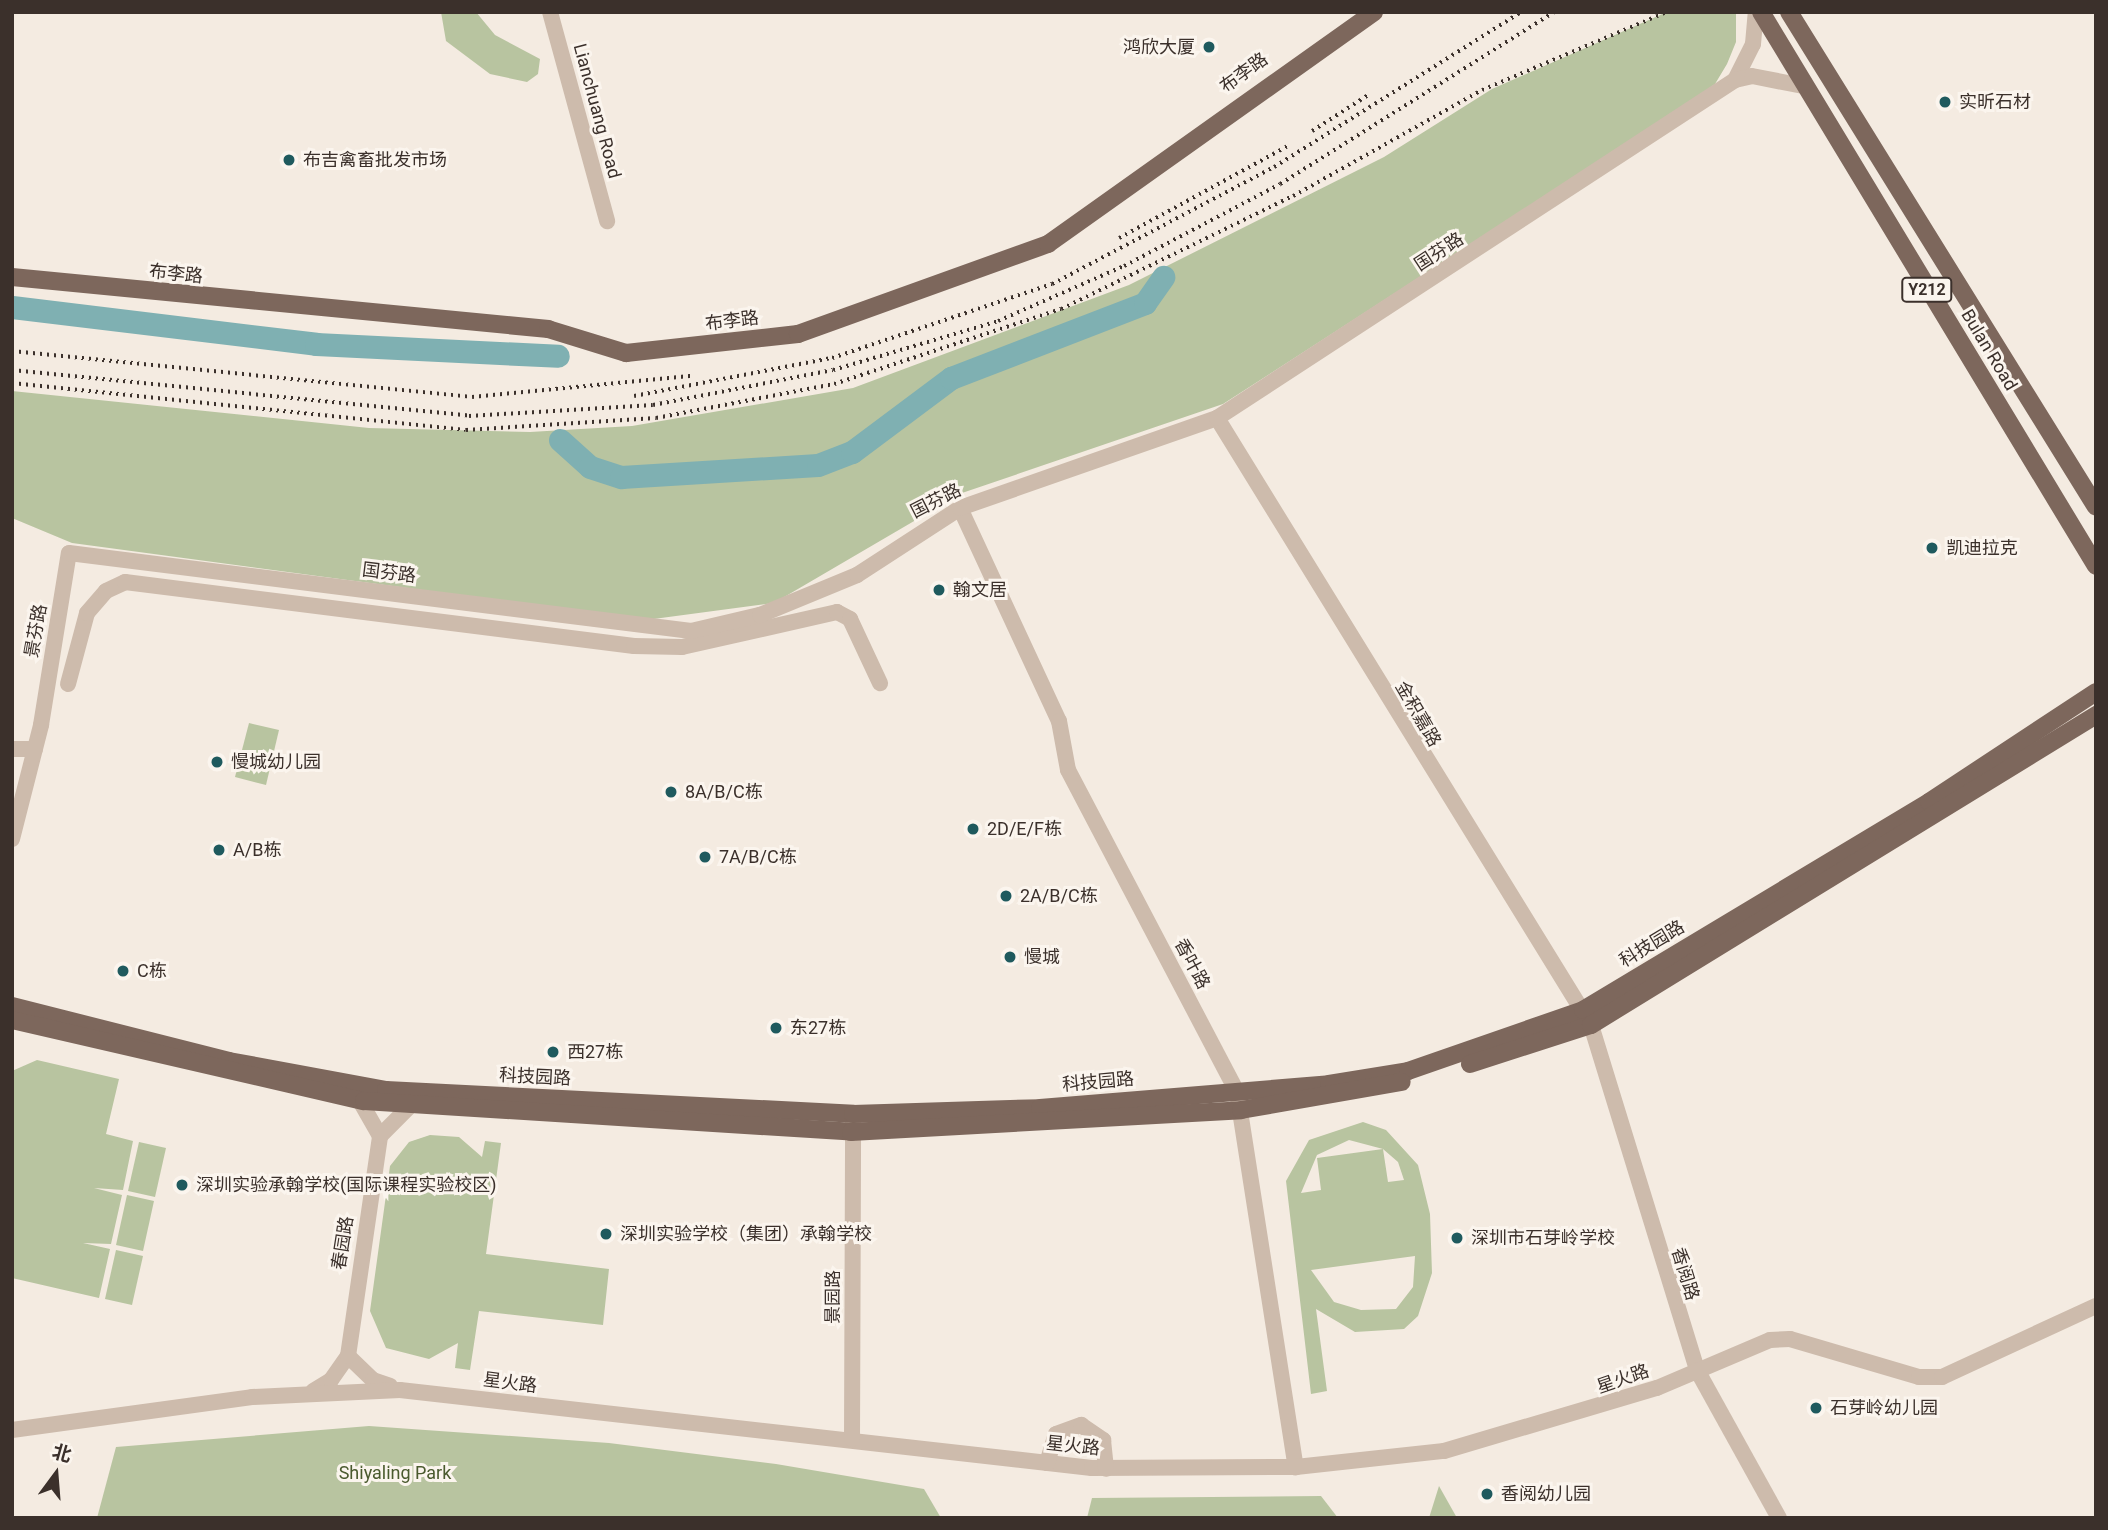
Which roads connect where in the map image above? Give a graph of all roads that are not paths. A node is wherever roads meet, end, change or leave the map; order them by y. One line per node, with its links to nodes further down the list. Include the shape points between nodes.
1 (550, 12): 7 (street, Lianchuang Road)
2 (1374, 12): 8 (main road, 布李路, via 1285,69 1048,244 798,334 626,353 548,329)
3 (1758, 12): 5 (street, via 1753,44); 6 (main road, Bulan Road / Y212)
4 (1789, 12): 10 (main road, Bulan Road / Y212)
5 (1735, 80): 6 (street, via 1752,76); 9 (street, 国芬路)
6 (1803, 86): 13 (main road, Bulan Road / Y212)
7 (607, 220)
8 (12, 277)
9 (1217, 418): 11 (street, 国芬路); 22 (street, 金积嘉路, via 1419,754)
10 (2096, 507)
11 (960, 508): 12 (street, 国芬路, via 857,575 803,601 691,631); 25 (street, 香叶路, via 1059,722 1068,770)
12 (69, 553): 18 (street, 景芬路)
13 (2096, 566)
14 (880, 683): 15 (street, via 850,619 837,611 715,641 635,646 125,582 106,591 88,613)
15 (68, 684)
16 (2096, 692): 22 (main road, 科技园路)
17 (2096, 715): 22 (main road, 科技园路)
18 (35, 749): 19 (street); 20 (street, 景芬路)
19 (12, 750)
20 (12, 839)
21 (12, 1006): 27 (main road, 科技园路, via 229,1061 386,1090)
22 (1587, 1018): 25 (main road, 科技园路, via 1408,1071); 32 (street, 香阅路)
23 (12, 1020): 24 (main road, 科技园路)
24 (360, 1101): 26 (main road, 科技园路); 29 (street)
25 (1239, 1101): 27 (main road, 科技园路); 28 (main road, 科技园路); 38 (street, 香叶路)
26 (411, 1105): 28 (main road, 科技园路); 29 (street)
27 (853, 1114): 28 (street, 景园路)
28 (851, 1132): 36 (street, 景园路)
29 (380, 1136): 31 (street, 春园路)
30 (2096, 1306): 32 (street, 星火路, via 1942,1377 1919,1377 1790,1339 1770,1340)
31 (348, 1356): 33 (street, via 373,1380); 34 (street, via 331,1380)
32 (1697, 1370): 38 (street, 星火路, via 1579,1415 1444,1451); 40 (street, 香阅路)
33 (400, 1390): 34 (street, 星火路); 36 (street, 星火路)
34 (311, 1392): 35 (street, 星火路)
35 (12, 1430)
36 (852, 1438): 37 (street, 星火路)
37 (1047, 1463): 39 (street, 星火路); 39 (street, via 1056,1434 1081,1425 1103,1440)
38 (1296, 1467): 39 (street, 星火路)
39 (1106, 1469)
40 (1779, 1518)

